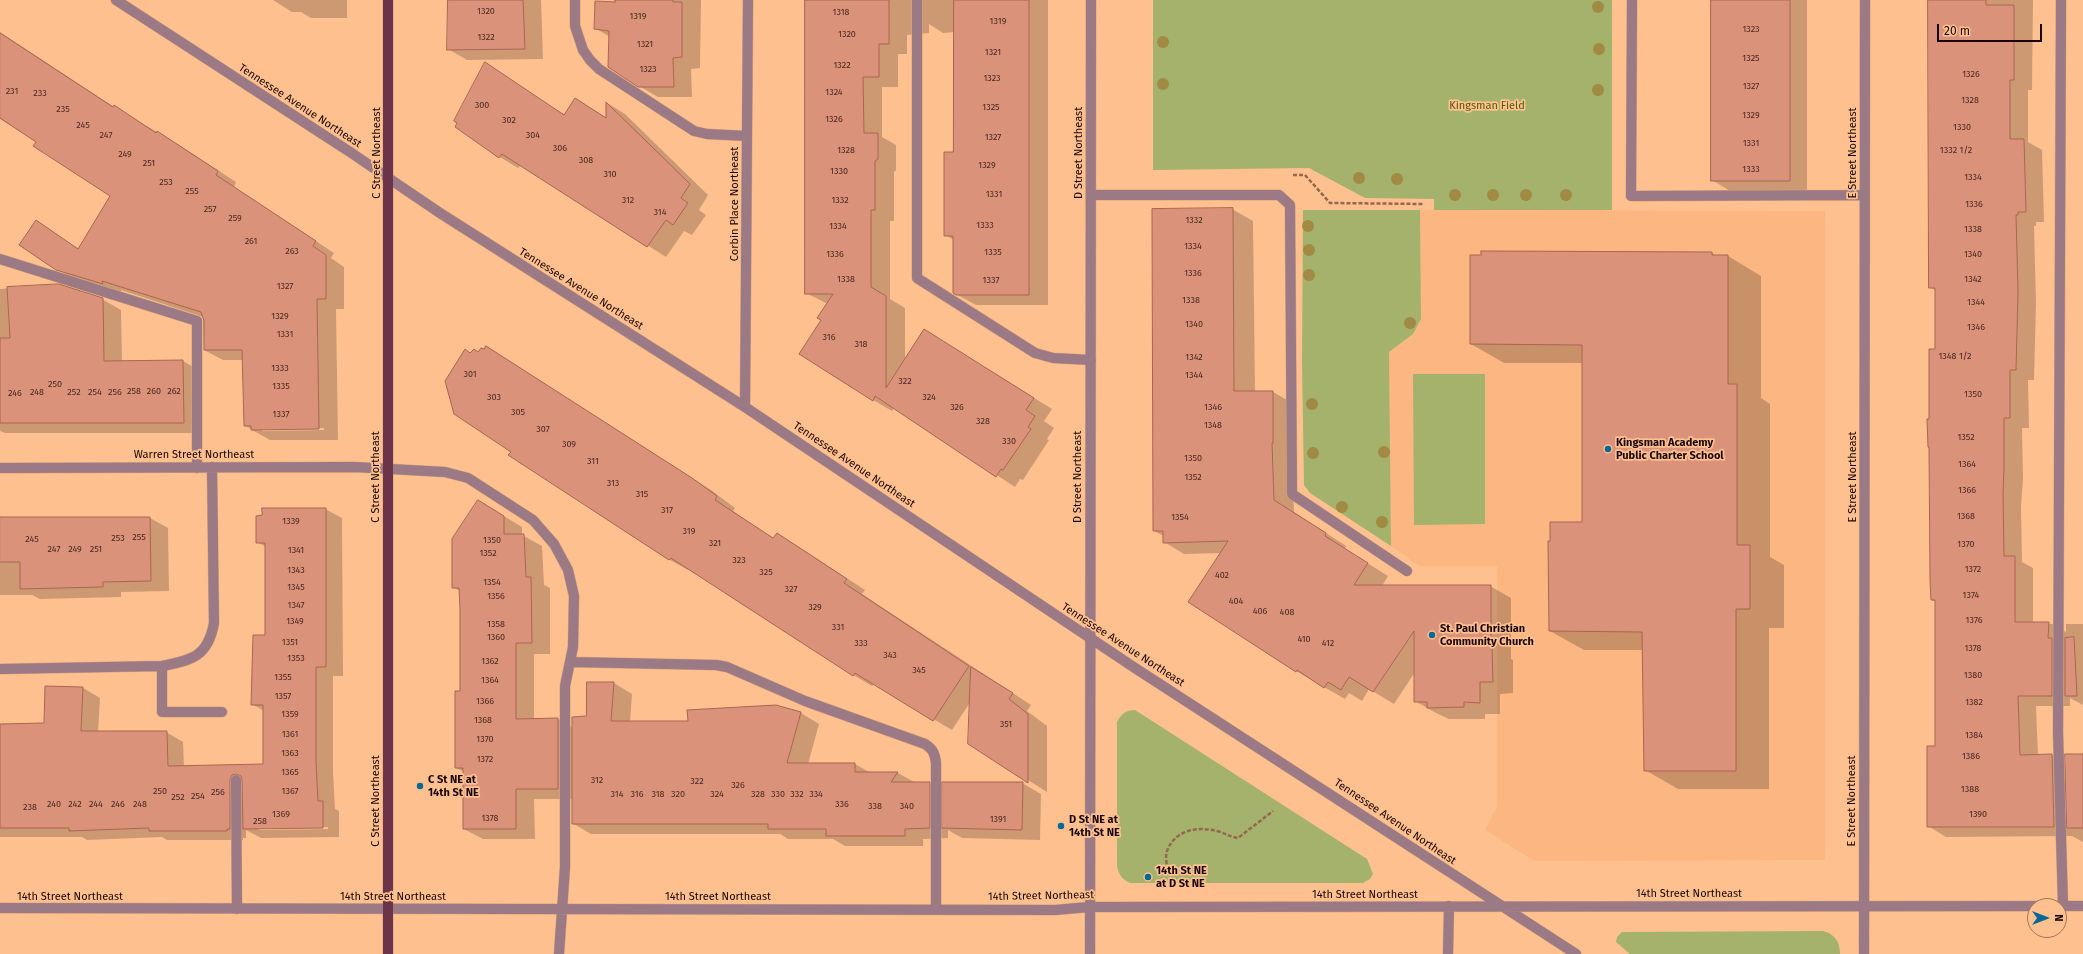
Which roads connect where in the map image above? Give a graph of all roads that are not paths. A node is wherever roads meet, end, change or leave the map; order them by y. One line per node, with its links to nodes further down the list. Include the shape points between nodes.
1 (116, 0): 11 (street, Tennessee Avenue Northeast)
2 (388, 0): 11 (main road, C Street Northeast)
3 (575, 0): 10 (street, via 575,26 580,44 599,69 694,130 707,134)
4 (748, 0): 10 (street, Corbin Place Northeast)
5 (917, 0): 15 (street, via 917,278 1035,353 1053,358)
6 (1091, 0): 12 (street, D Street Northeast)
7 (1632, 0): 13 (street, via 1631,196)
8 (1865, 0): 13 (street, E Street Northeast)
9 (2061, 0): 28 (street, via 2058,732)
10 (747, 136): 16 (street, Corbin Place Northeast)
11 (389, 180): 16 (street, Tennessee Avenue Northeast); 20 (main road, C Street Northeast)
12 (1091, 195): 15 (street, D Street Northeast); 21 (street, via 1279,195 1290,205 1292,494)
13 (1865, 195): 31 (street, E Street Northeast)
14 (0, 259): 19 (street, via 197,321)
15 (1091, 360): 22 (street, D Street Northeast)
16 (745, 407): 22 (street, Tennessee Avenue Northeast)
17 (212, 467): 19 (street, Warren Street Northeast); 20 (street, Warren Street Northeast); 24 (street, via 212,632 208,645 201,652 179,663)
18 (0, 468): 19 (street, Warren Street Northeast)
19 (197, 468)
20 (388, 468): 23 (street, Warren Street Northeast, via 456,474 468,478 533,520 554,544 572,583 574,612); 38 (main road, C Street Northeast)
21 (1408, 571)
22 (1090, 638): 30 (street, Tennessee Avenue Northeast); 35 (street, D Street Northeast)
23 (570, 662): 39 (street, Warren Street Northeast, via 565,686 565,867); 40 (street, via 727,667 805,701 932,748 936,763)
24 (162, 666): 25 (street); 26 (street, via 162,712)
25 (0, 669)
26 (222, 712)
27 (236, 780): 37 (street)
28 (2063, 898)
29 (1449, 906): 30 (street, 14th Street Northeast); 35 (street, 14th Street Northeast); 44 (street)
30 (1502, 906): 31 (street, 14th Street Northeast); 45 (street, Tennessee Avenue Northeast)
31 (1864, 906): 32 (street, 14th Street Northeast); 46 (street, E Street Northeast)
32 (2027, 906)
33 (2067, 906): 34 (street, 14th Street Northeast)
34 (2083, 906)
35 (1090, 907): 40 (street, 14th Street Northeast, via 1055,910); 43 (street, D Street Northeast)
36 (0, 908): 37 (street, 14th Street Northeast)
37 (237, 909): 38 (street, 14th Street Northeast)
38 (388, 909): 39 (street, 14th Street Northeast); 41 (main road, C Street Northeast)
39 (562, 909): 40 (street, 14th Street Northeast); 42 (street, Warren Street Northeast)
40 (936, 909)
41 (388, 954)
42 (559, 954)
43 (1090, 954)
44 (1448, 954)
45 (1576, 954)
46 (1864, 954)

